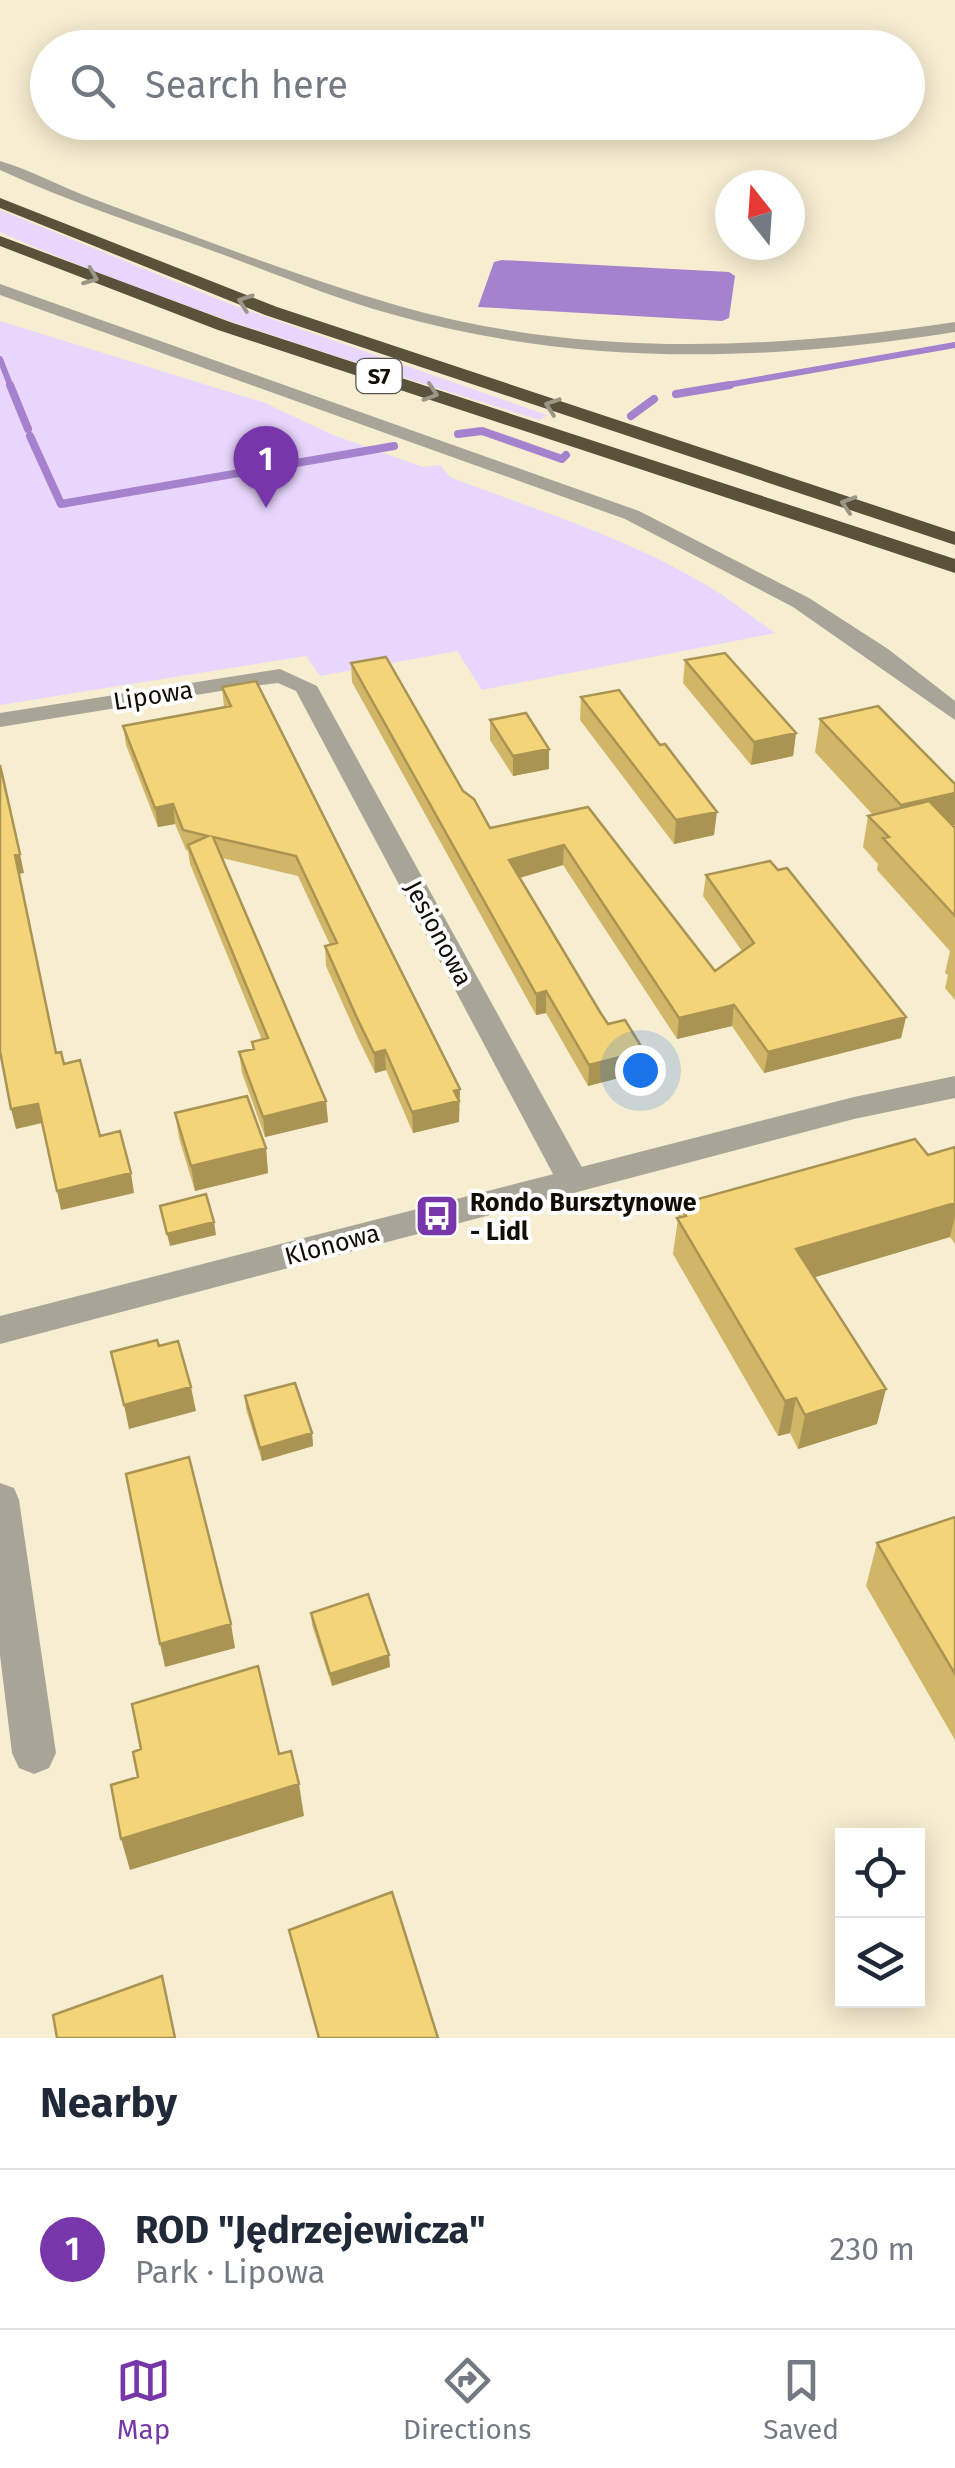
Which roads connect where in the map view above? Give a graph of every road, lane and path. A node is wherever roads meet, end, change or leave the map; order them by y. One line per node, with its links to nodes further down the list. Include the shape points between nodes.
1 (0, 165): 5 (street, via 366,302 511,336 616,349 732,352)
2 (0, 202): 6 (highway, S7, one-way to 2, via 270,312)
3 (0, 241): 7 (highway, S7, one-way to 7, via 224,326)
4 (0, 289): 9 (street, via 660,527 820,613)
5 (955, 328)
6 (955, 540)
7 (955, 566)
8 (305, 686): 10 (street, Lipowa, via 280,676 238,680); 12 (street, Jesionowa)
9 (955, 714)
10 (0, 720)
11 (955, 1087): 12 (street, Klonowa)
12 (574, 1180): 13 (street, Klonowa)
13 (0, 1330)
14 (0, 1500): 15 (street)
15 (34, 1752)

